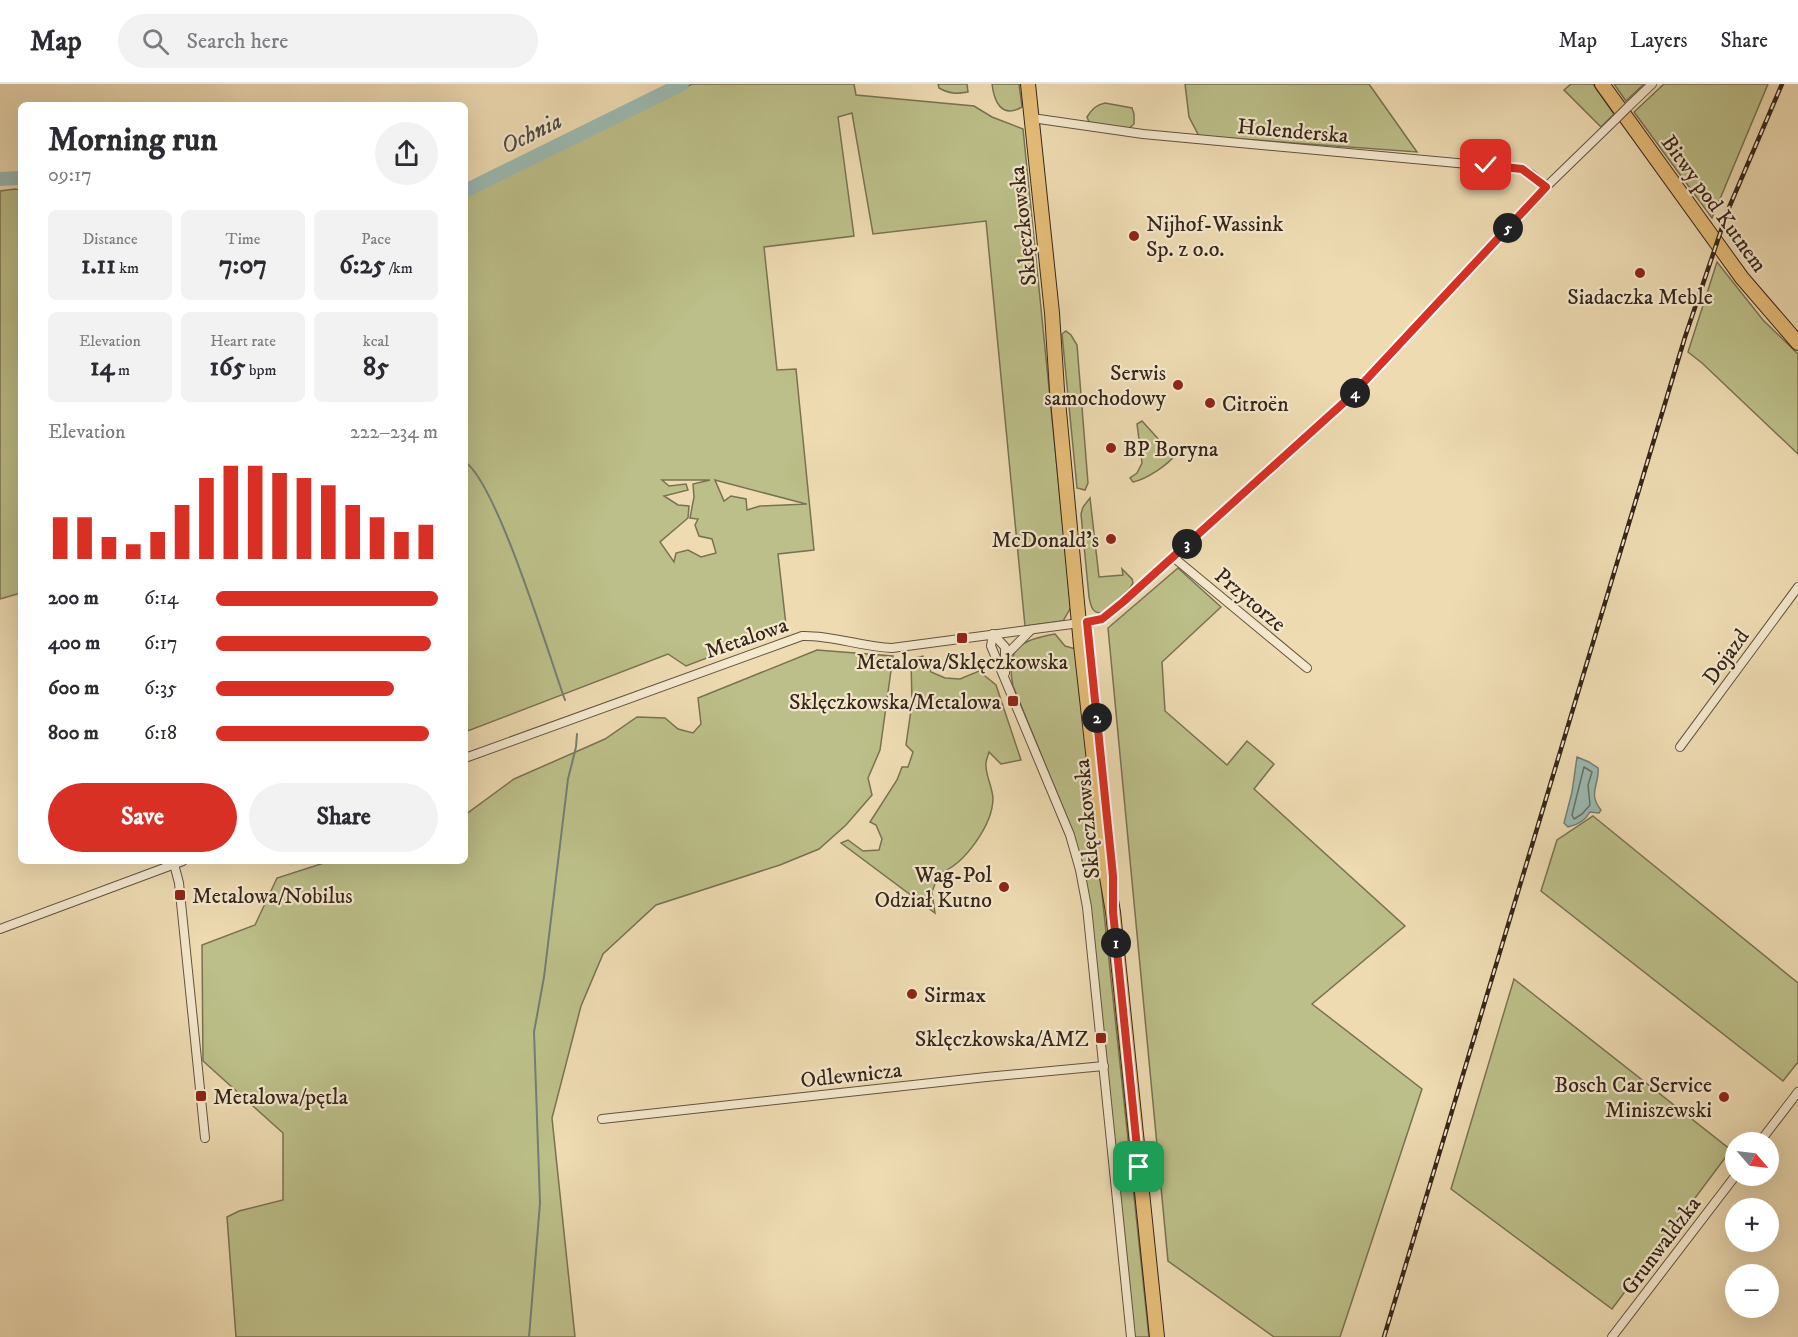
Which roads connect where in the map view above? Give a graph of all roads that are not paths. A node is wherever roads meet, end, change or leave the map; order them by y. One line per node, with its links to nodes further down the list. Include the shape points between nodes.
1 (1028, 84): 4 (main road, Sklęczkowska)
2 (1602, 84): 6 (main road, Bitwy pod Kutnem, via 1742,278)
3 (1652, 84): 5 (street, Metalowa, bridge)
4 (1032, 118): 5 (street, Holenderska, via 1143,134 1522,169); 9 (main road, Sklęczkowska)
5 (1546, 187): 7 (street, Metalowa, via 1350,397)
6 (1798, 343)
7 (1173, 557): 9 (street, Metalowa, via 1102,619); 13 (street, Przytorze)
8 (1798, 587): 15 (street, Dojazd)
9 (1083, 623): 10 (street, Metalowa); 27 (main road, Sklęczkowska, via 1113,876 1113,912)
10 (1032, 629): 11 (street, Metalowa); 12 (street)
11 (993, 634): 12 (street, via 1005,647); 14 (street, via 991,646); 16 (street, Metalowa, via 892,648 802,636)
12 (1006, 655): 14 (street)
13 (1307, 668)
14 (1005, 676): 20 (street, via 1070,835 1080,870 1088,907)
15 (1680, 747)
16 (468, 757)
17 (176, 864): 19 (street)
18 (179, 864): 24 (street)
19 (0, 929)
20 (1104, 1066): 22 (street, Odlewnicza); 26 (street)
21 (1798, 1092): 23 (street)
22 (602, 1119)
23 (1768, 1132)
24 (205, 1138)
25 (1728, 1186): 28 (street, Grunwaldzka)
26 (1131, 1337)
27 (1157, 1337)
28 (1612, 1337)

